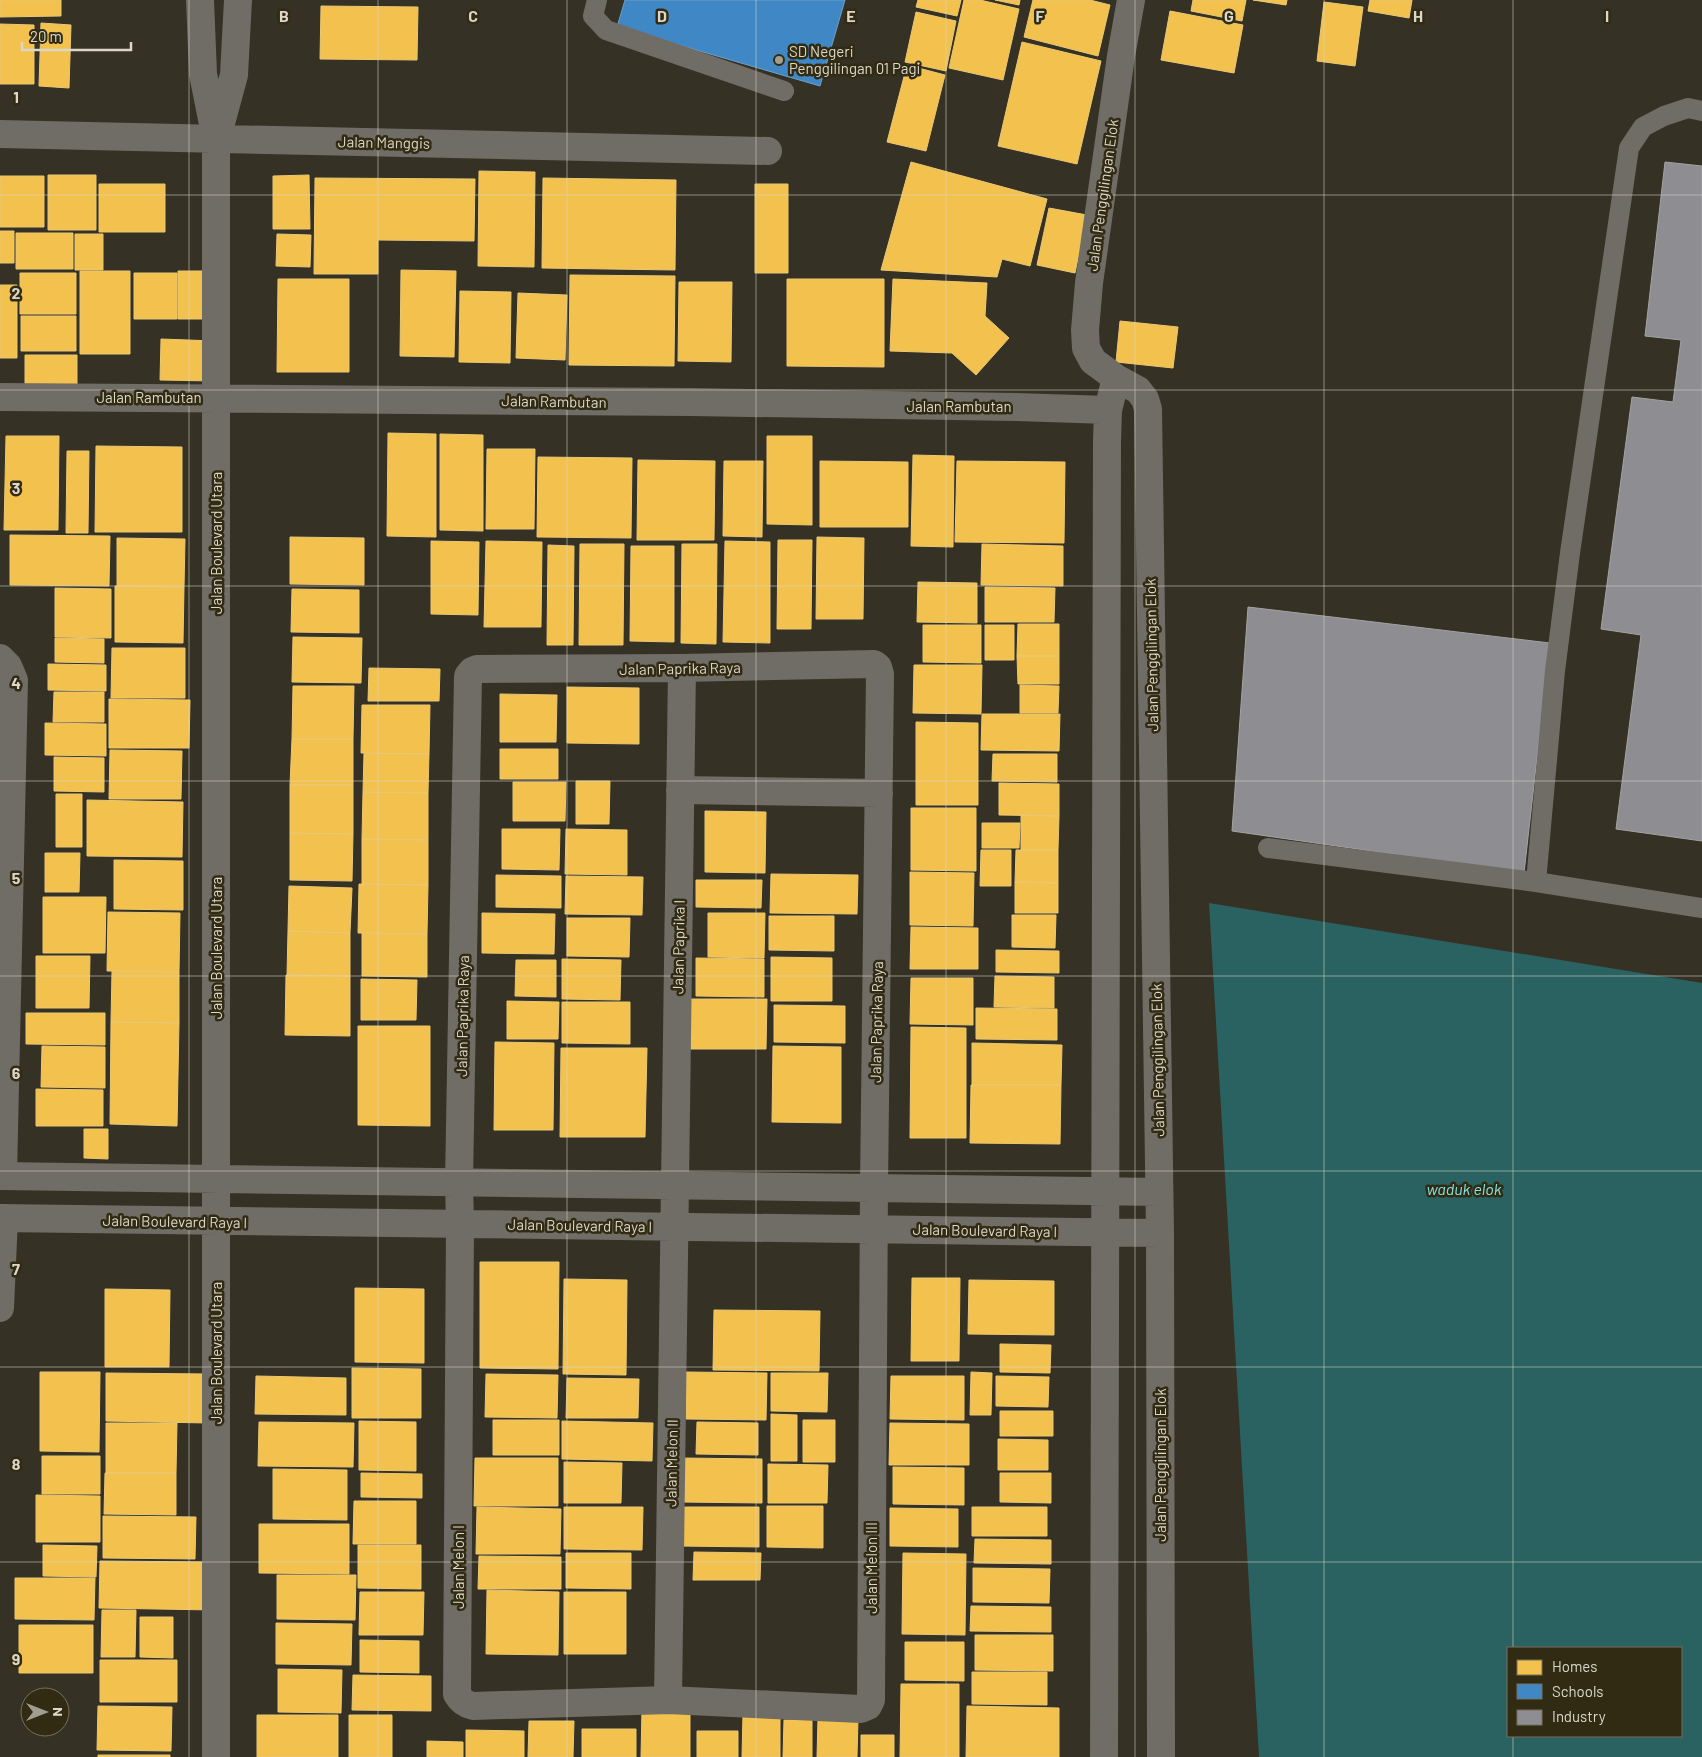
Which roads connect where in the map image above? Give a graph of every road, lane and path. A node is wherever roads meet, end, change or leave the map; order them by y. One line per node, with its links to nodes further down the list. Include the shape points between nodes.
1 (200, 0): 8 (street, Jalan Boulevard Utara, via 203,74)
2 (238, 0): 8 (street, Jalan Boulevard Utara, via 234,75)
3 (597, 0): 5 (lane, via 593,16 606,30)
4 (1131, 0): 10 (street, Jalan Penggilingan Elok, via 1120,56 1085,330 1089,356)
5 (784, 91)
6 (1702, 111): 19 (lane, via 1688,108 1664,116 1643,127 1629,148 1555,671)
7 (0, 134): 8 (street, Jalan Manggis)
8 (216, 138): 9 (street, Jalan Manggis); 12 (street, Jalan Boulevard Utara)
9 (768, 151)
10 (1116, 378): 13 (street); 27 (street, Jalan Penggilingan Elok, via 1138,390 1148,409)
11 (0, 397): 12 (street, Jalan Rambutan)
12 (216, 398): 13 (street, Jalan Rambutan); 22 (street, Jalan Boulevard Utara)
13 (1108, 410): 26 (street)
14 (0, 658): 21 (street, via 14,680)
15 (682, 668): 16 (street, Jalan Paprika I); 17 (street, Jalan Paprika Raya, via 874,664 880,674); 23 (street, Jalan Paprika Raya, via 476,669 468,676)
16 (680, 790): 17 (street); 24 (street, Jalan Paprika I)
17 (879, 793): 25 (street, Jalan Paprika Raya)
18 (1268, 848): 19 (lane)
19 (1536, 882): 20 (lane)
20 (1702, 908)
21 (1, 1176): 22 (street)
22 (216, 1179): 23 (street); 29 (street, Jalan Boulevard Utara)
23 (458, 1182): 24 (street); 30 (street, Jalan Paprika Raya)
24 (674, 1185): 25 (street); 31 (street, Jalan Paprika I)
25 (874, 1188): 26 (street); 32 (street, Jalan Paprika Raya)
26 (1106, 1192): 27 (street); 33 (street)
27 (1159, 1192): 34 (street, Jalan Penggilingan Elok)
28 (2, 1218): 29 (street, Jalan Boulevard Raya I); 35 (street)
29 (216, 1221): 30 (street, Jalan Boulevard Raya I); 37 (street, Jalan Boulevard Utara)
30 (460, 1224): 31 (street, Jalan Boulevard Raya I); 36 (street, Jalan Melon I, via 457,1694 464,1703 473,1706)
31 (675, 1227): 32 (street, Jalan Boulevard Raya I); 36 (street, Jalan Melon II)
32 (874, 1229): 33 (street, Jalan Boulevard Raya I); 36 (street, Jalan Melon III, via 871,1700 861,1709)
33 (1106, 1232): 34 (street, Jalan Boulevard Raya I); 38 (street)
34 (1160, 1233): 39 (street, Jalan Penggilingan Elok)
35 (0, 1308)
36 (668, 1700)
37 (216, 1757)
38 (1104, 1757)
39 (1161, 1757)

